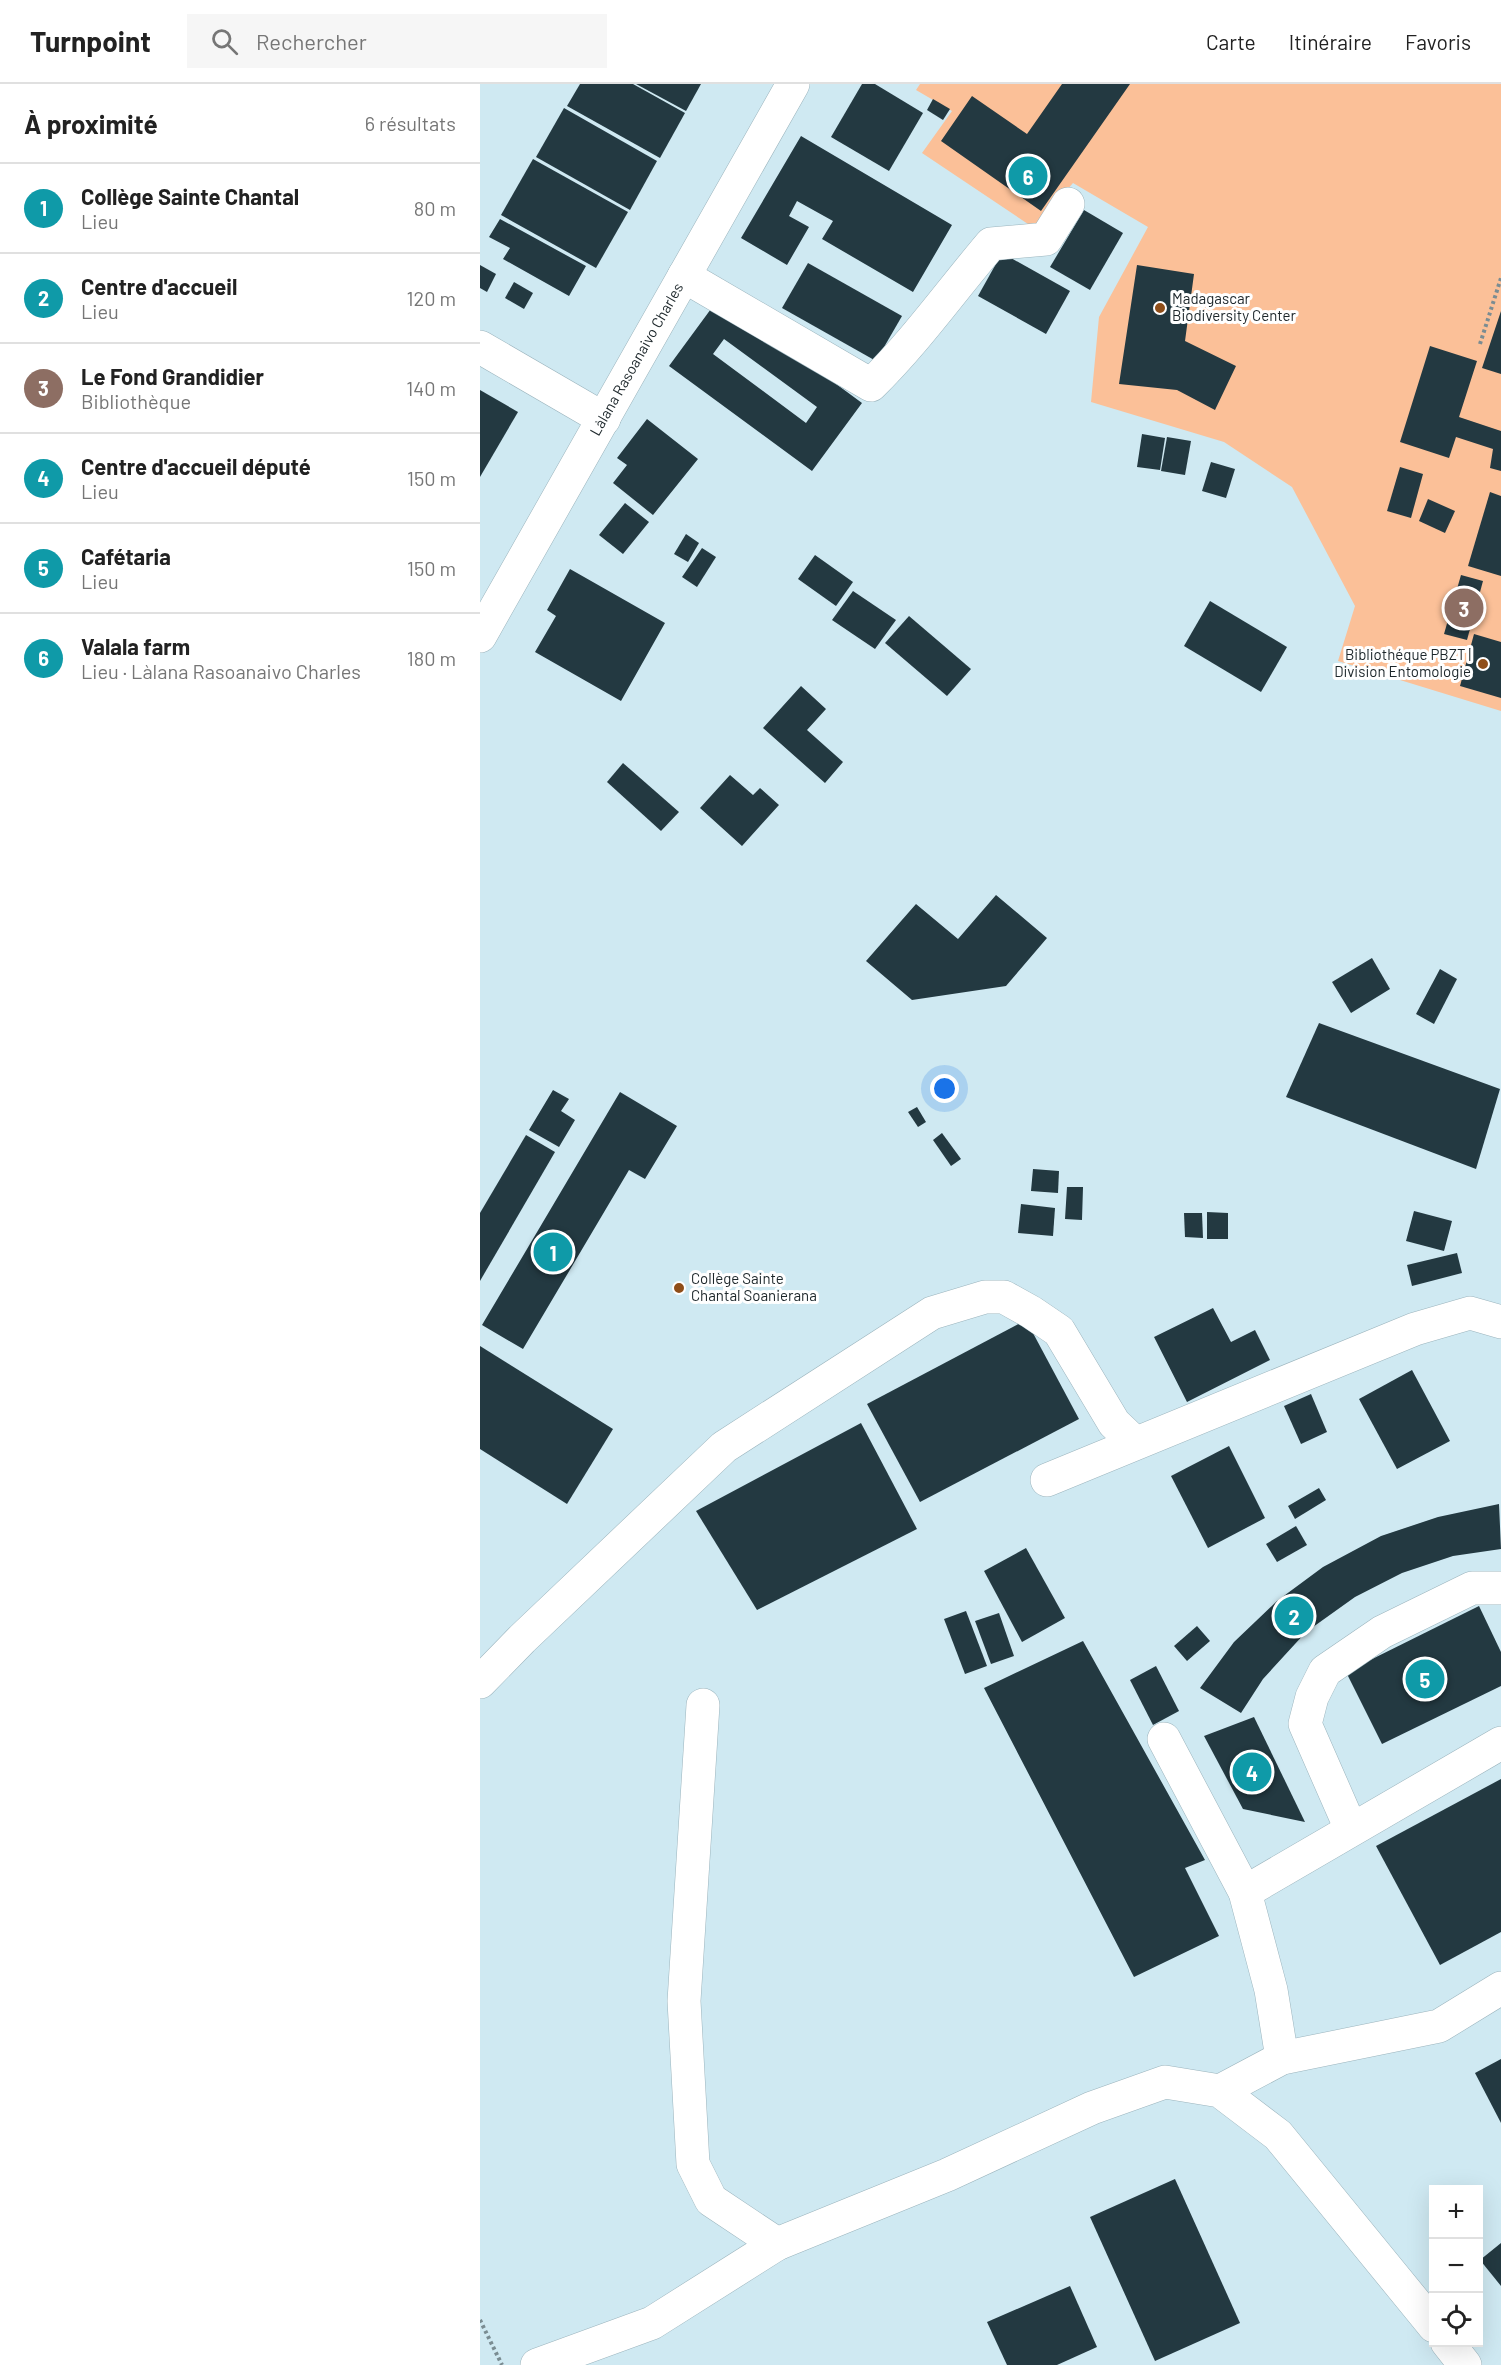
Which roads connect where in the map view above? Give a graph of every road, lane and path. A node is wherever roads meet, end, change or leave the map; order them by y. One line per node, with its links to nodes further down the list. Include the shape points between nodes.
1 (793, 84): 3 (street, Làlana Rasoanaivo Charles)
2 (1068, 204): 3 (street, via 1046,238 991,244 900,357 872,385)
3 (684, 276): 7 (street, Làlana Rasoanaivo Charles)
4 (1501, 278): 5 (path)
5 (1480, 344)
6 (480, 347): 7 (street)
7 (604, 419): 8 (street, Làlana Rasoanaivo Charles)
8 (480, 636)
9 (1501, 1322): 10 (street, via 1470,1313 1415,1329)
10 (1135, 1443): 11 (street); 13 (street, via 1114,1423 1059,1331 1031,1312 1004,1297 985,1297 932,1312 724,1447)
11 (1047, 1480)
12 (1501, 1588): 17 (street, via 1472,1588 1382,1632 1325,1671 1305,1724)
13 (480, 1682)
14 (704, 1705): 22 (street, via 684,2001 693,2164 711,2200)
15 (1164, 1739): 18 (street)
16 (1501, 1743): 17 (street)
17 (1352, 1829): 18 (street)
18 (1245, 1892): 20 (street, via 1271,1990)
19 (1501, 1988): 20 (street, via 1439,2026)
20 (1282, 2058): 21 (street)
21 (1220, 2091): 22 (street, via 1165,2082 1092,2108 947,2175); 24 (street, via 1278,2135)
22 (777, 2244): 27 (street, via 652,2323)
23 (480, 2320): 26 (path)
24 (1429, 2320)
25 (1450, 2347): 28 (street)
26 (502, 2365)
27 (537, 2365)
28 (1465, 2365)

